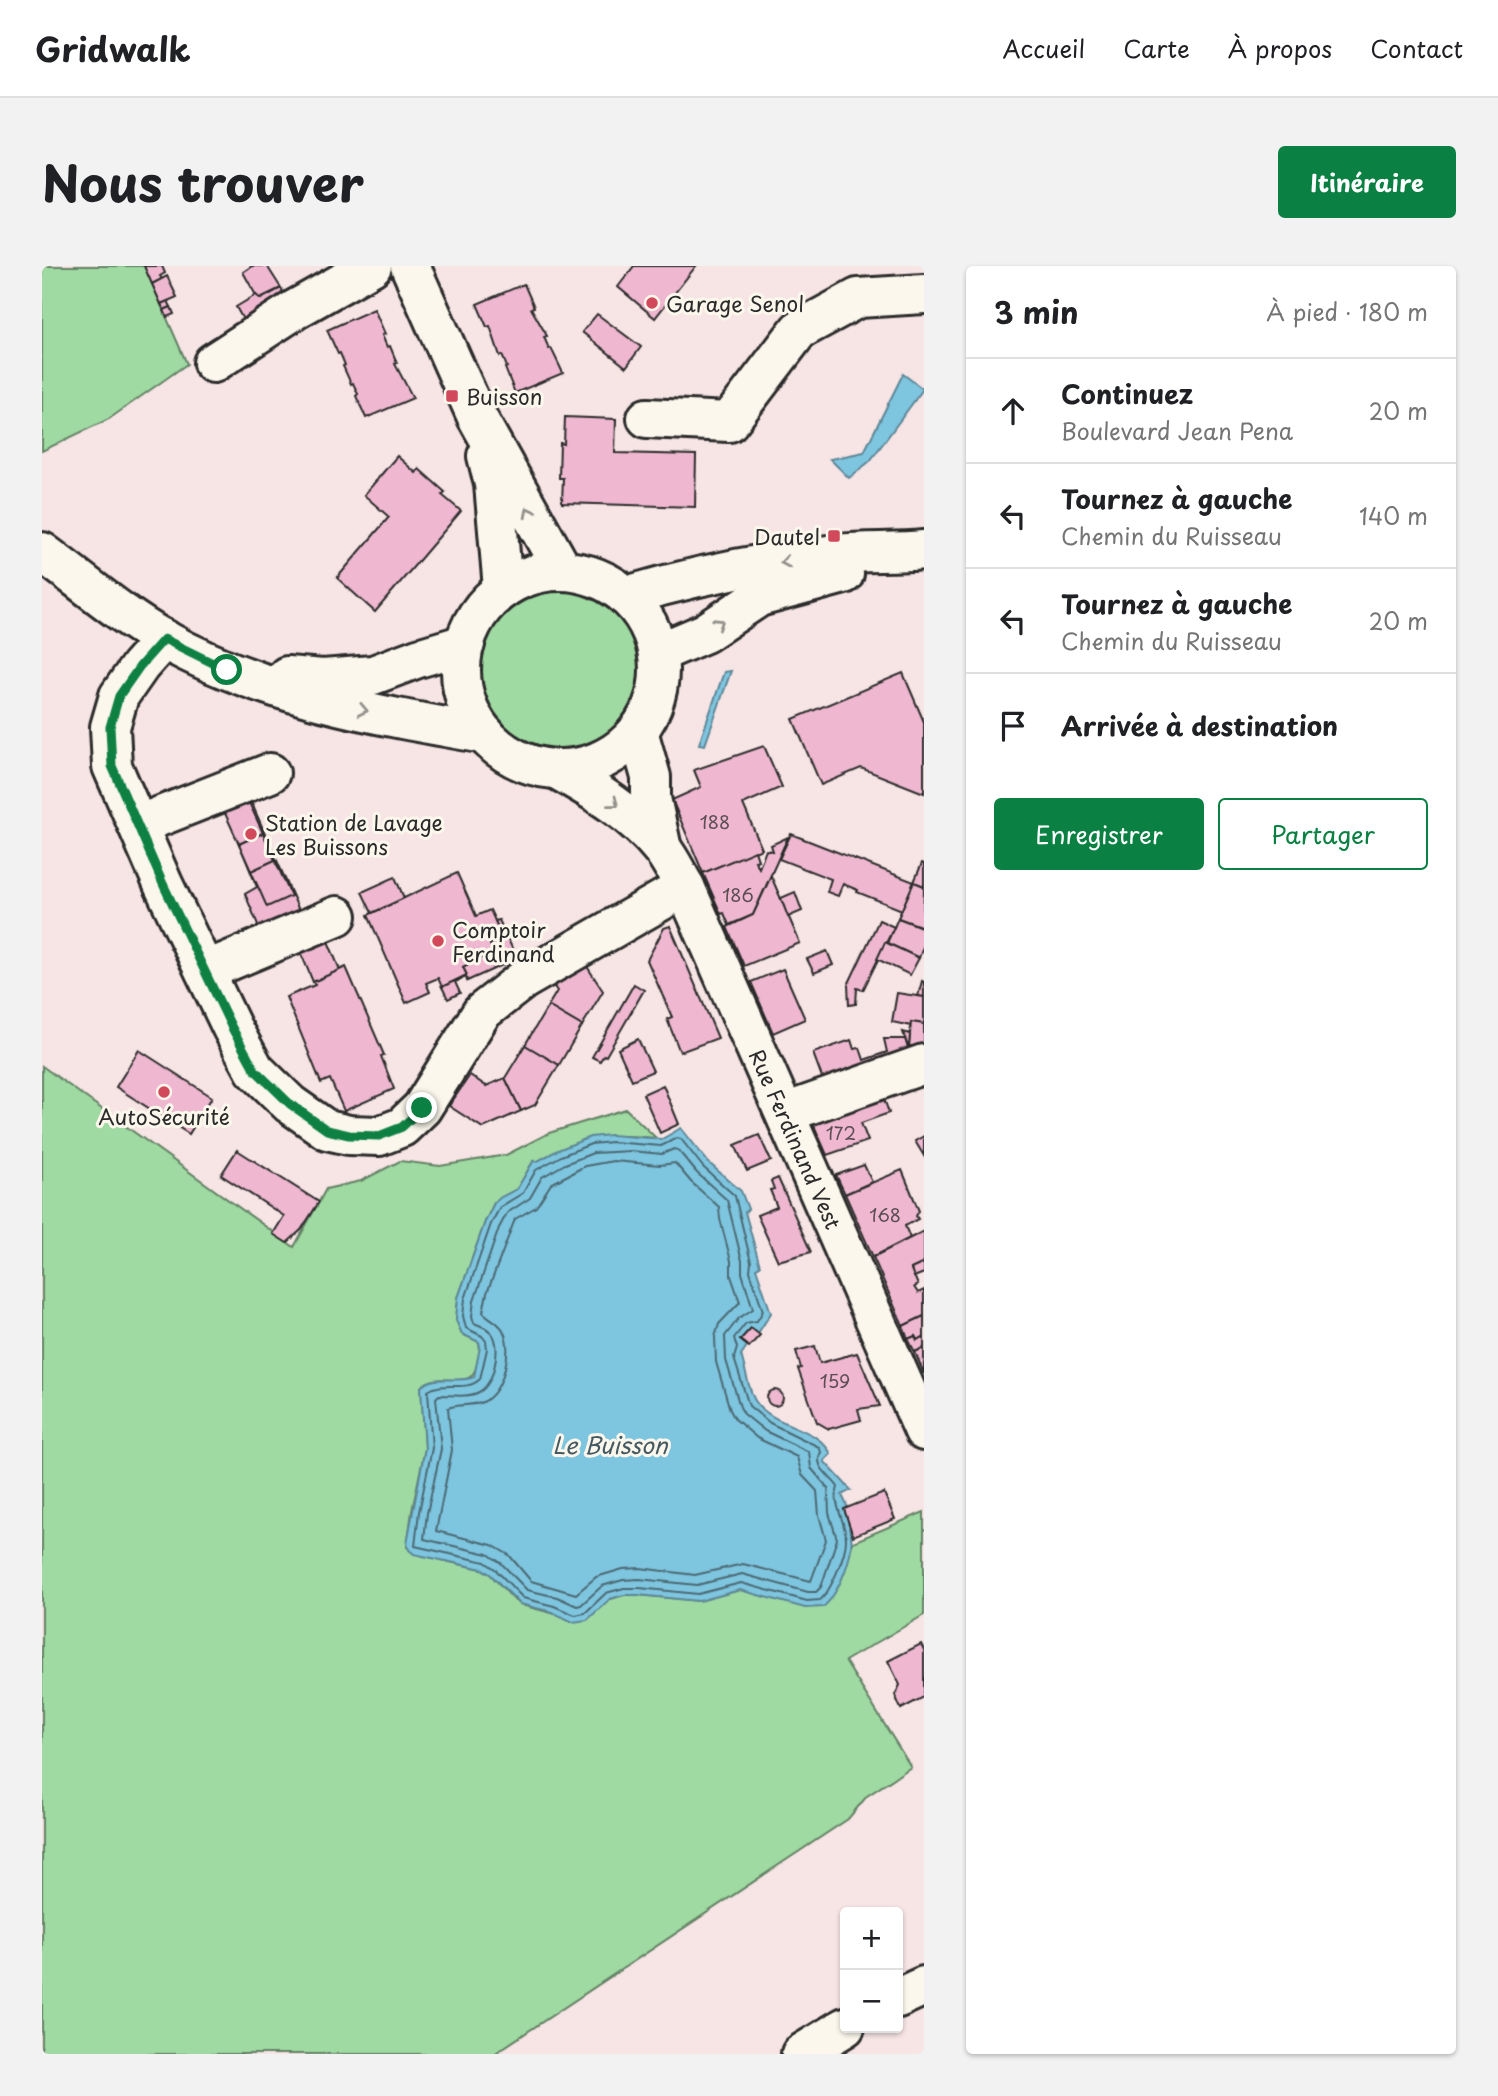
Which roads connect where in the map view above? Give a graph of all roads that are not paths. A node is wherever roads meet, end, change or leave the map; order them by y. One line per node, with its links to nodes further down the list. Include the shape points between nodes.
1 (372, 266): 4 (main road)
2 (410, 266): 5 (main road)
3 (924, 293): 6 (main road, via 858,298 799,330 729,422)
4 (213, 363)
5 (477, 416): 9 (main road, one-way to 5); 10 (main road, via 494,484)
6 (647, 418)
7 (42, 551): 12 (main road)
8 (913, 551): 11 (main road, one-way to 11, via 799,559 678,580); 14 (main road, one-way to 8, via 705,633 759,597)
9 (563, 571): 10 (main road, via 532,575); 11 (main road, via 597,578)
10 (503, 589): 13 (main road, via 480,613)
11 (626, 596): 14 (main road, via 647,622)
12 (164, 639): 15 (main road); 20 (main road, via 119,696 110,727 112,766)
13 (465, 644): 15 (main road, via 373,675 323,679); 17 (main road, via 461,667 464,691 471,714)
14 (658, 653): 16 (main road, via 654,700)
15 (227, 670): 17 (main road, one-way to 17, via 307,698)
16 (638, 731): 18 (main road, via 602,760); 21 (main road, via 651,777)
17 (485, 734): 18 (main road, via 522,762)
18 (556, 769): 21 (main road, one-way to 21, via 607,798)
19 (271, 773): 20 (main road)
20 (138, 825): 24 (main road)
21 (662, 849): 22 (main road, Rue Ferdinand Vest)
22 (685, 887): 24 (main road, via 523,979 482,1012 422,1108 402,1127 379,1136 327,1130 290,1104 255,1070); 26 (main road, Rue Ferdinand Vest)
23 (337, 916): 24 (main road)
24 (205, 971)
25 (924, 1064): 26 (main road)
26 (785, 1113): 27 (main road, Rue Ferdinand Vest)
27 (924, 1431)
28 (924, 1986): 29 (main road)
29 (903, 1996)

